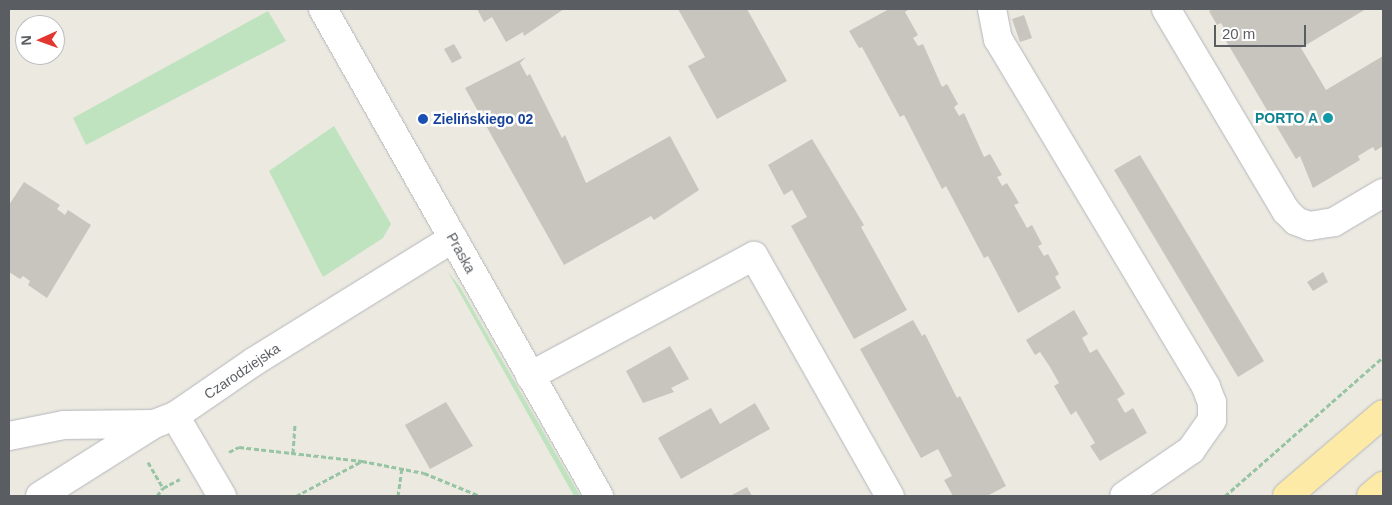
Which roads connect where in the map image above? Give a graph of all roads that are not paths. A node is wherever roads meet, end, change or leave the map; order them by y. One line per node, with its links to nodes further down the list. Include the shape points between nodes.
1 (323, 9): 5 (street, Praska)
2 (992, 9): 15 (street, via 998,39 1206,387 1212,403 1212,420 1191,450)
3 (1166, 9): 4 (street, via 1286,211 1296,221 1309,226 1334,222)
4 (1383, 193)
5 (453, 238): 6 (street, Praska); 8 (street, Czarodziejska)
6 (530, 376): 13 (street, Praska); 14 (street, via 754,256)
7 (1383, 414): 16 (main road)
8 (164, 420): 9 (street, via 64,425); 11 (street, Czarodziejska); 12 (street, via 204,465)
9 (9, 436)
10 (1383, 486): 17 (main road)
11 (40, 496)
12 (222, 496)
13 (598, 496)
14 (890, 496)
15 (1124, 496)
16 (1287, 496)
17 (1371, 496)

